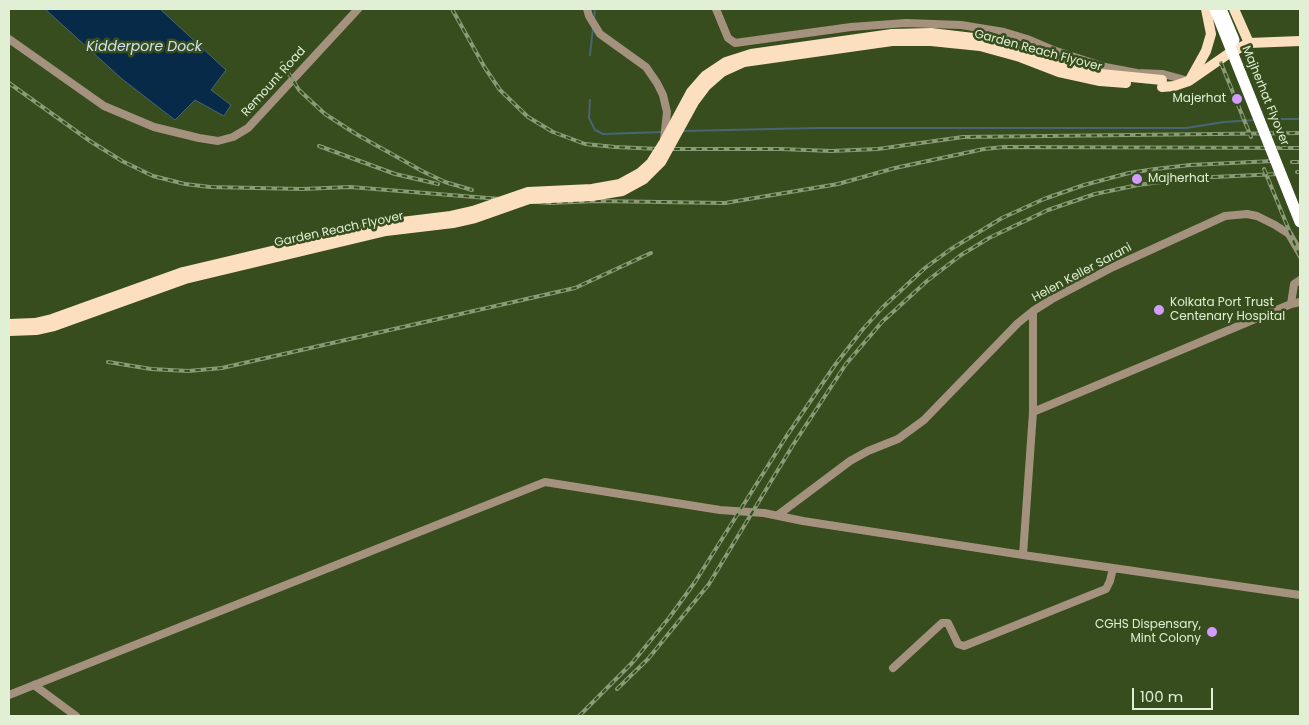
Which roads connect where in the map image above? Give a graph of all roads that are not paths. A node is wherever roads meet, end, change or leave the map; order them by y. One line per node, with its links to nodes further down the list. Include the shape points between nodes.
1 (358, 9): 8 (street, Remount Road, via 248,128 233,137 218,140 154,127 104,106)
2 (588, 9): 13 (street, via 600,34 646,67 657,83 667,112)
3 (716, 9): 11 (street, via 728,38 735,43 851,27 906,23 961,25 1004,32 1105,67 1163,74)
4 (1206, 9): 11 (main road, via 1211,34 1206,51)
5 (1215, 9): 15 (highway, Majherhat Flyover, bridge)
6 (1221, 9): 14 (highway, Majherhat Flyover)
7 (1234, 9): 10 (main road)
8 (9, 39)
9 (1300, 41): 10 (main road)
10 (1249, 43): 11 (main road)
11 (1185, 82): 12 (main road, Garden Reach Flyover, via 1174,86)
12 (1162, 83): 13 (main road, Garden Reach Flyover, bridge, via 1061,65 982,39 892,34 750,54 726,62 696,86); 22 (main road, Garden Reach Flyover, bridge, via 1100,81 1059,72 996,50 939,41 892,41 752,61 729,68 715,77 694,102 661,162 644,179 622,191 529,199 453,223 386,231 185,279 54,326)
13 (663, 144): 21 (main road, Garden Reach Flyover, bridge, via 640,174 613,186 592,190 528,192 451,216 385,224 183,272 52,319)
14 (1300, 203)
15 (1300, 222)
16 (1300, 253): 20 (street, Helen Keller Sarani, via 1289,234 1275,224 1247,214 1226,216 1113,267)
17 (1300, 280): 19 (street, via 1294,284)
18 (1300, 302): 19 (street)
19 (1290, 304): 23 (street)
20 (1033, 311): 23 (street, Helen Keller Sarani); 24 (street, via 918,424 898,439 850,461)
21 (9, 324)
22 (9, 331)
23 (1032, 412): 25 (street, Helen Keller Sarani)
24 (778, 515): 25 (street); 29 (street, via 720,510 545,482)
25 (1023, 555): 26 (street)
26 (1114, 568): 27 (street); 28 (street, via 1106,589 964,646 958,644 948,623 942,623)
27 (1300, 596)
28 (894, 668)
29 (34, 685): 30 (street); 31 (street)
30 (9, 695)
31 (76, 716)

